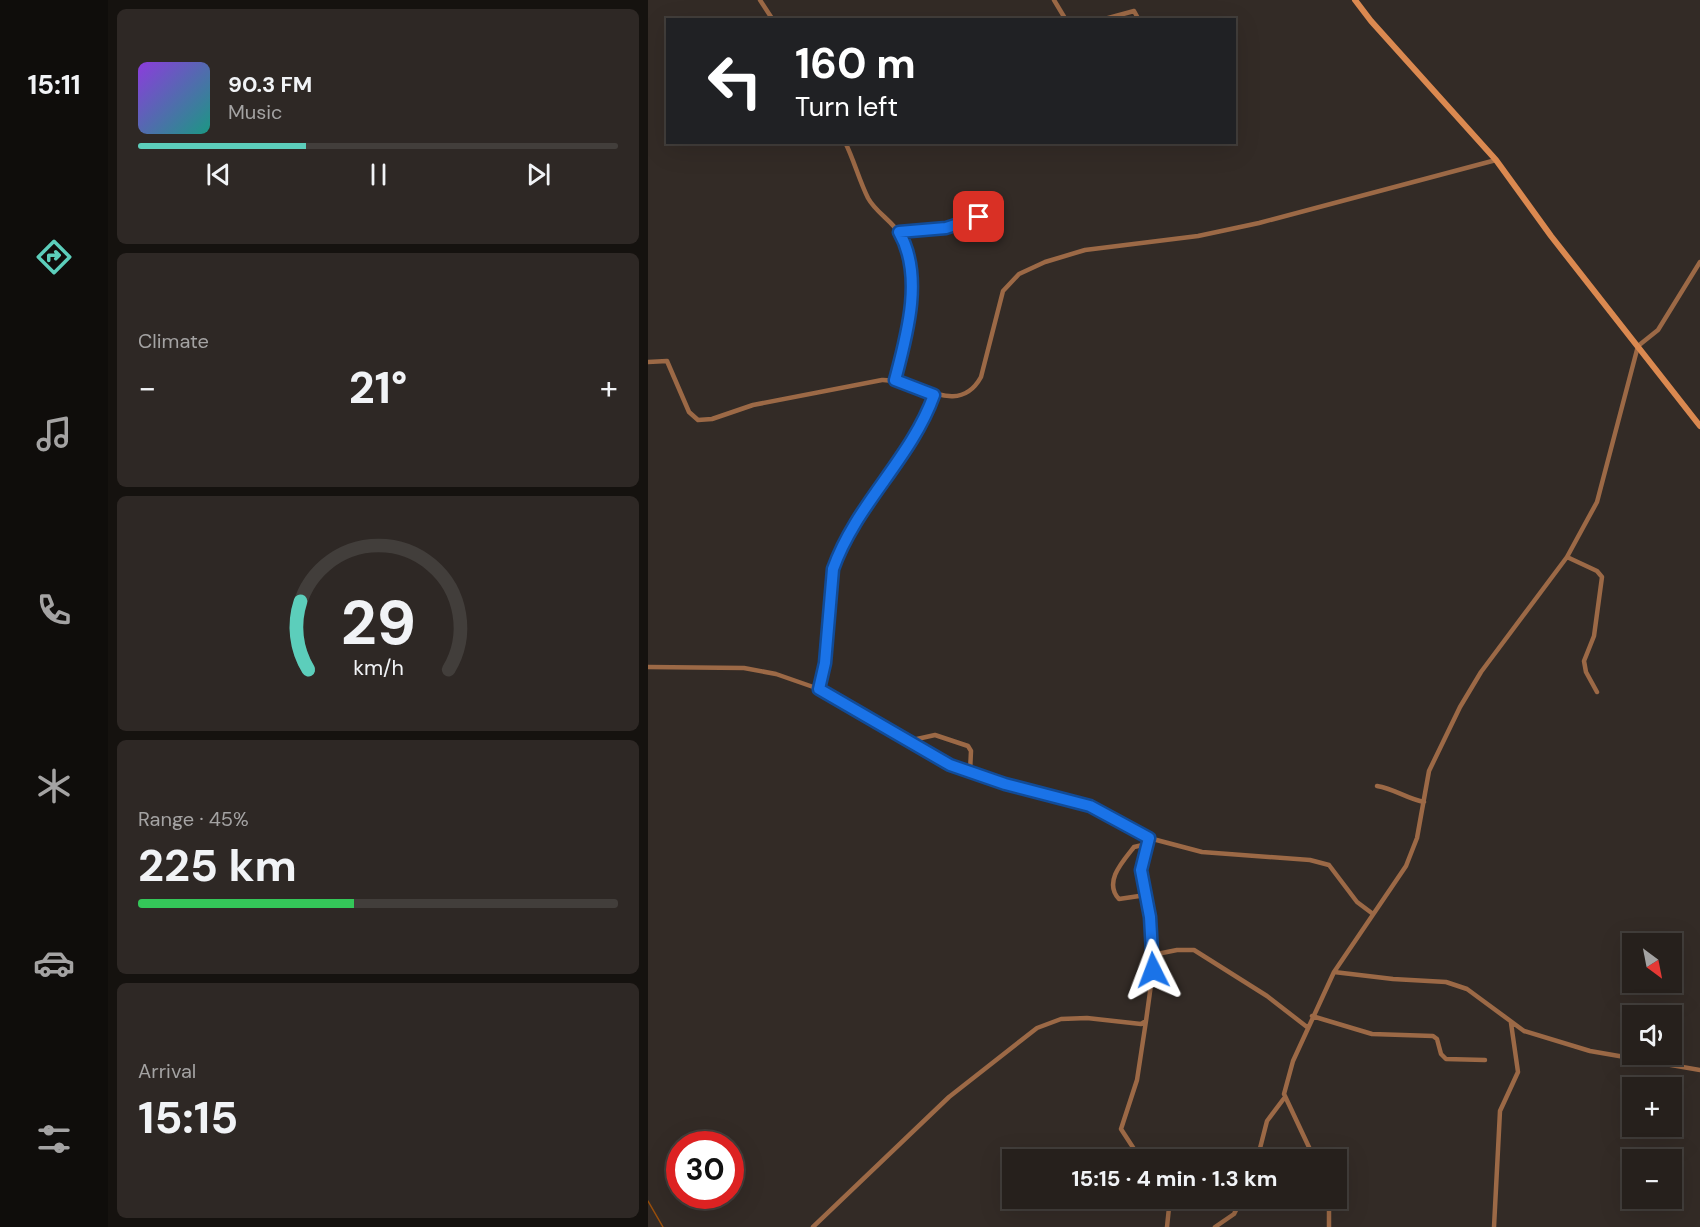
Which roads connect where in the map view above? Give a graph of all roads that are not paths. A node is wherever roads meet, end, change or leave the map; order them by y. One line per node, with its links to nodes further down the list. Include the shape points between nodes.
1 (759, 0): 4 (street)
2 (1054, 0): 5 (street)
3 (1356, 0): 9 (street)
4 (772, 18)
5 (1065, 18)
6 (1108, 18): 7 (street, via 1134,11)
7 (1138, 18)
8 (846, 144): 11 (street, via 871,202)
9 (1496, 160): 13 (street); 16 (street, via 1260,223 1198,236 1085,250 1045,262 1019,274 1003,291 981,377 974,390 963,395)
10 (991, 214): 11 (street, via 946,228)
11 (899, 232): 15 (street, via 906,247 911,284 909,323)
12 (1700, 262): 13 (street, via 1658,330)
13 (1638, 346): 17 (street); 19 (street, via 1597,502)
14 (648, 362): 15 (street, via 667,361 689,412 698,420 783,398)
15 (895, 380): 16 (street)
16 (934, 395): 21 (street, via 907,450 856,521 838,555)
17 (1698, 419): 18 (street)
18 (1700, 426)
19 (1567, 557): 22 (street, via 1602,577 1594,636 1584,661); 26 (street, via 1481,672 1460,707 1429,771)
20 (648, 666): 21 (street, via 744,668)
21 (819, 689): 23 (street)
22 (1597, 692)
23 (907, 741): 24 (street); 24 (street, via 935,735 968,746)
24 (969, 772): 27 (street, via 1090,806)
25 (1377, 786): 26 (street)
26 (1424, 802): 29 (street, via 1417,838 1406,866)
27 (1148, 841): 28 (street, via 1141,870); 28 (street, via 1134,847 1116,872 1113,886 1119,899); 29 (street, via 1202,852 1322,863 1336,872 1357,902)
28 (1146, 896): 30 (street)
29 (1373, 914): 31 (street)
30 (1152, 955): 33 (street); 35 (street, via 1194,950)
31 (1334, 972): 32 (street); 34 (street, via 1446,982 1467,989)
32 (1312, 1016): 35 (street); 36 (street, via 1372,1034 1433,1036 1446,1059)
33 (1146, 1021): 39 (street, via 1137,1080 1121,1130); 45 (street, via 1141,1024 1061,1018 1037,1028 950,1097)
34 (1511, 1023): 37 (street, via 1583,1050); 49 (street, via 1518,1072 1500,1111)
35 (1308, 1028): 38 (street, via 1290,1071)
36 (1485, 1060)
37 (1700, 1070)
38 (1285, 1097): 40 (street, via 1268,1121); 41 (street)
39 (1134, 1149)
40 (1260, 1149)
41 (1310, 1149)
42 (1169, 1209): 46 (street)
43 (1236, 1209): 47 (street)
44 (1329, 1209): 48 (street)
45 (813, 1227)
46 (1167, 1227)
47 (1215, 1227)
48 (1329, 1227)
49 (1494, 1227)

